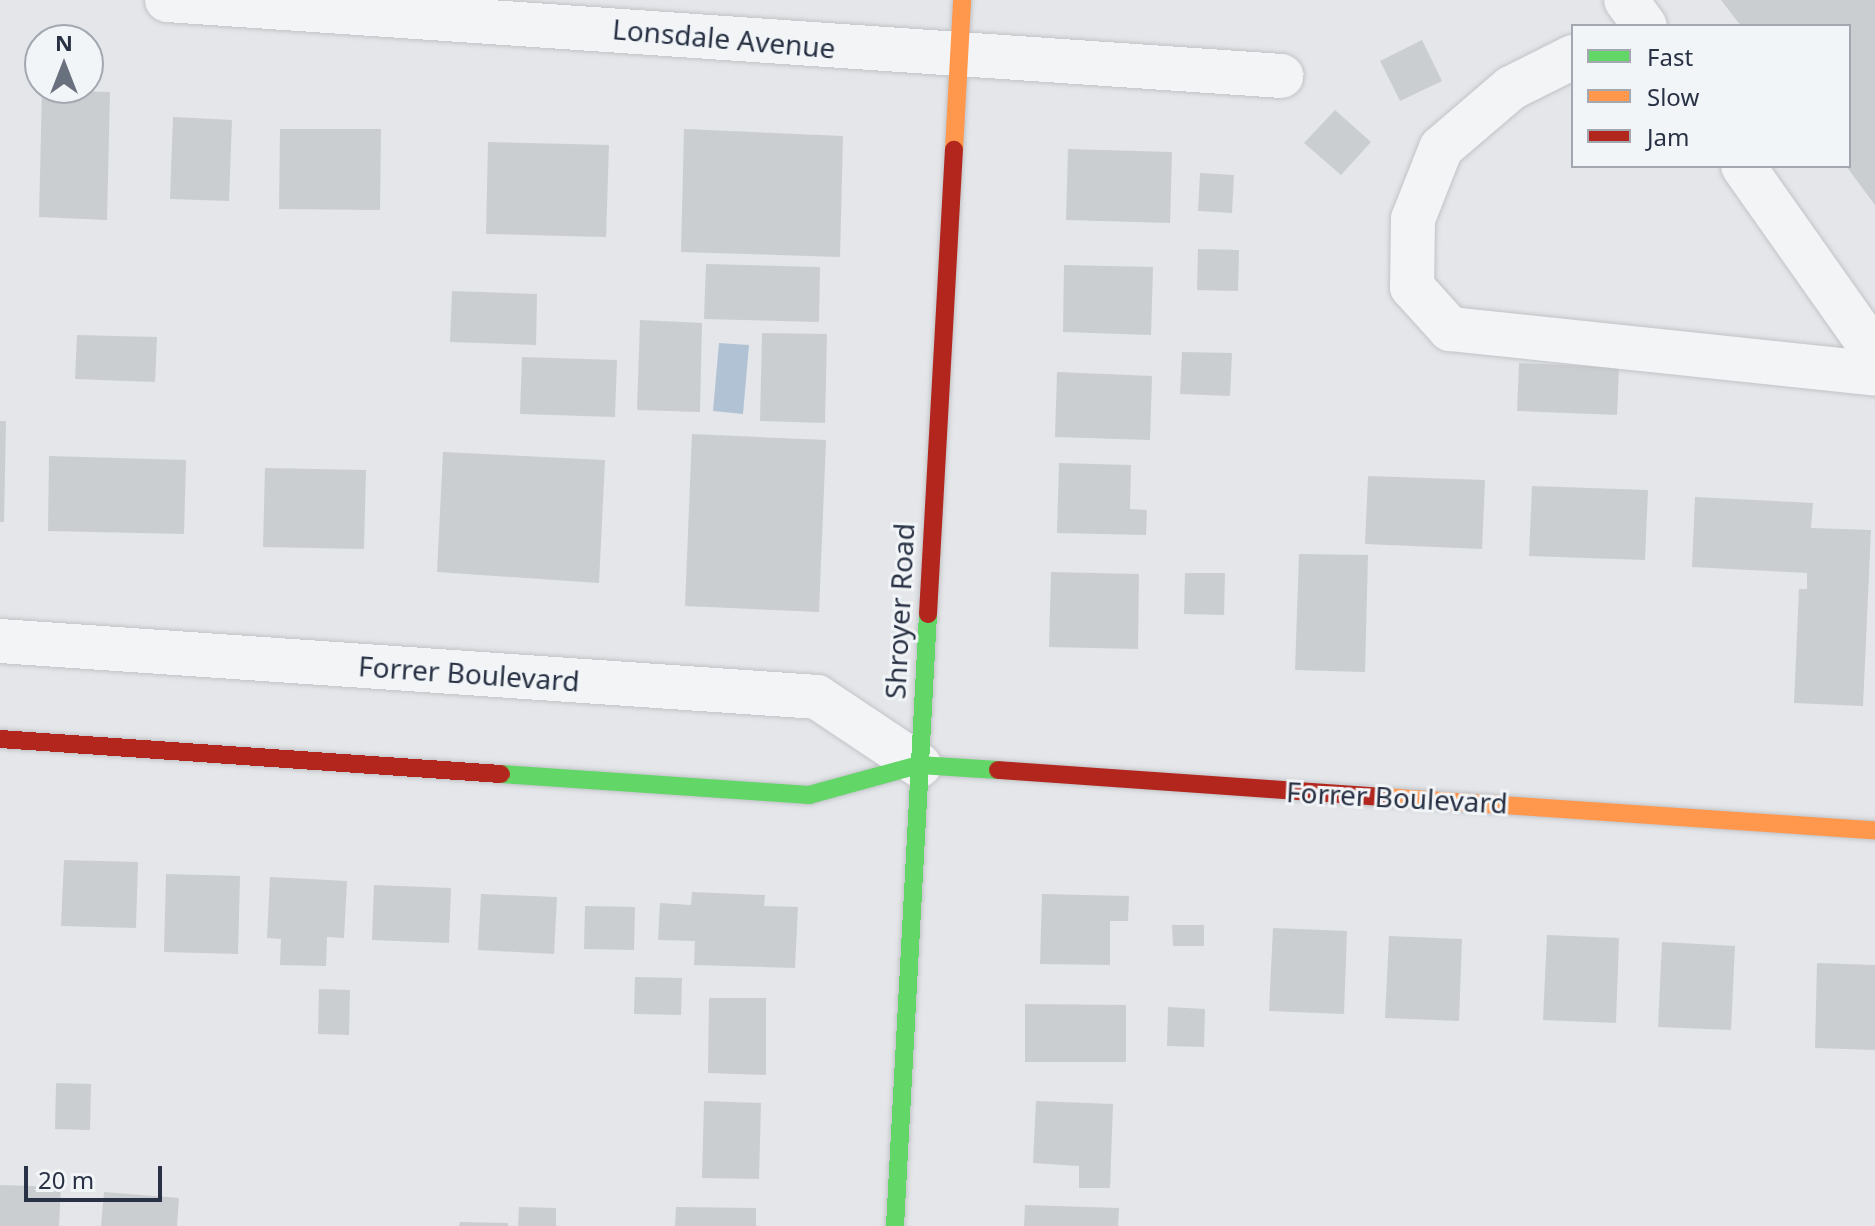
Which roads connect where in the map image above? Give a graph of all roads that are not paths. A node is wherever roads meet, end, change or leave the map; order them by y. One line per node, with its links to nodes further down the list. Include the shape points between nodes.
1 (167, 0): 3 (street, Lonsdale Avenue)
2 (962, 0): 3 (street, Shroyer Road)
3 (958, 56): 5 (street, Lonsdale Avenue); 11 (street, Shroyer Road)
4 (1571, 58): 8 (street, via 1511,88 1441,148 1413,219 1412,287 1450,329)
5 (1281, 76)
6 (1744, 168): 7 (street)
7 (1875, 353)
8 (1875, 374)
9 (0, 641): 11 (street, Forrer Boulevard, via 817,697)
10 (0, 739): 11 (street, Forrer Boulevard, via 809,795)
11 (919, 765): 12 (street, Forrer Boulevard); 13 (street, Shroyer Road)
12 (1875, 830)
13 (895, 1226)

